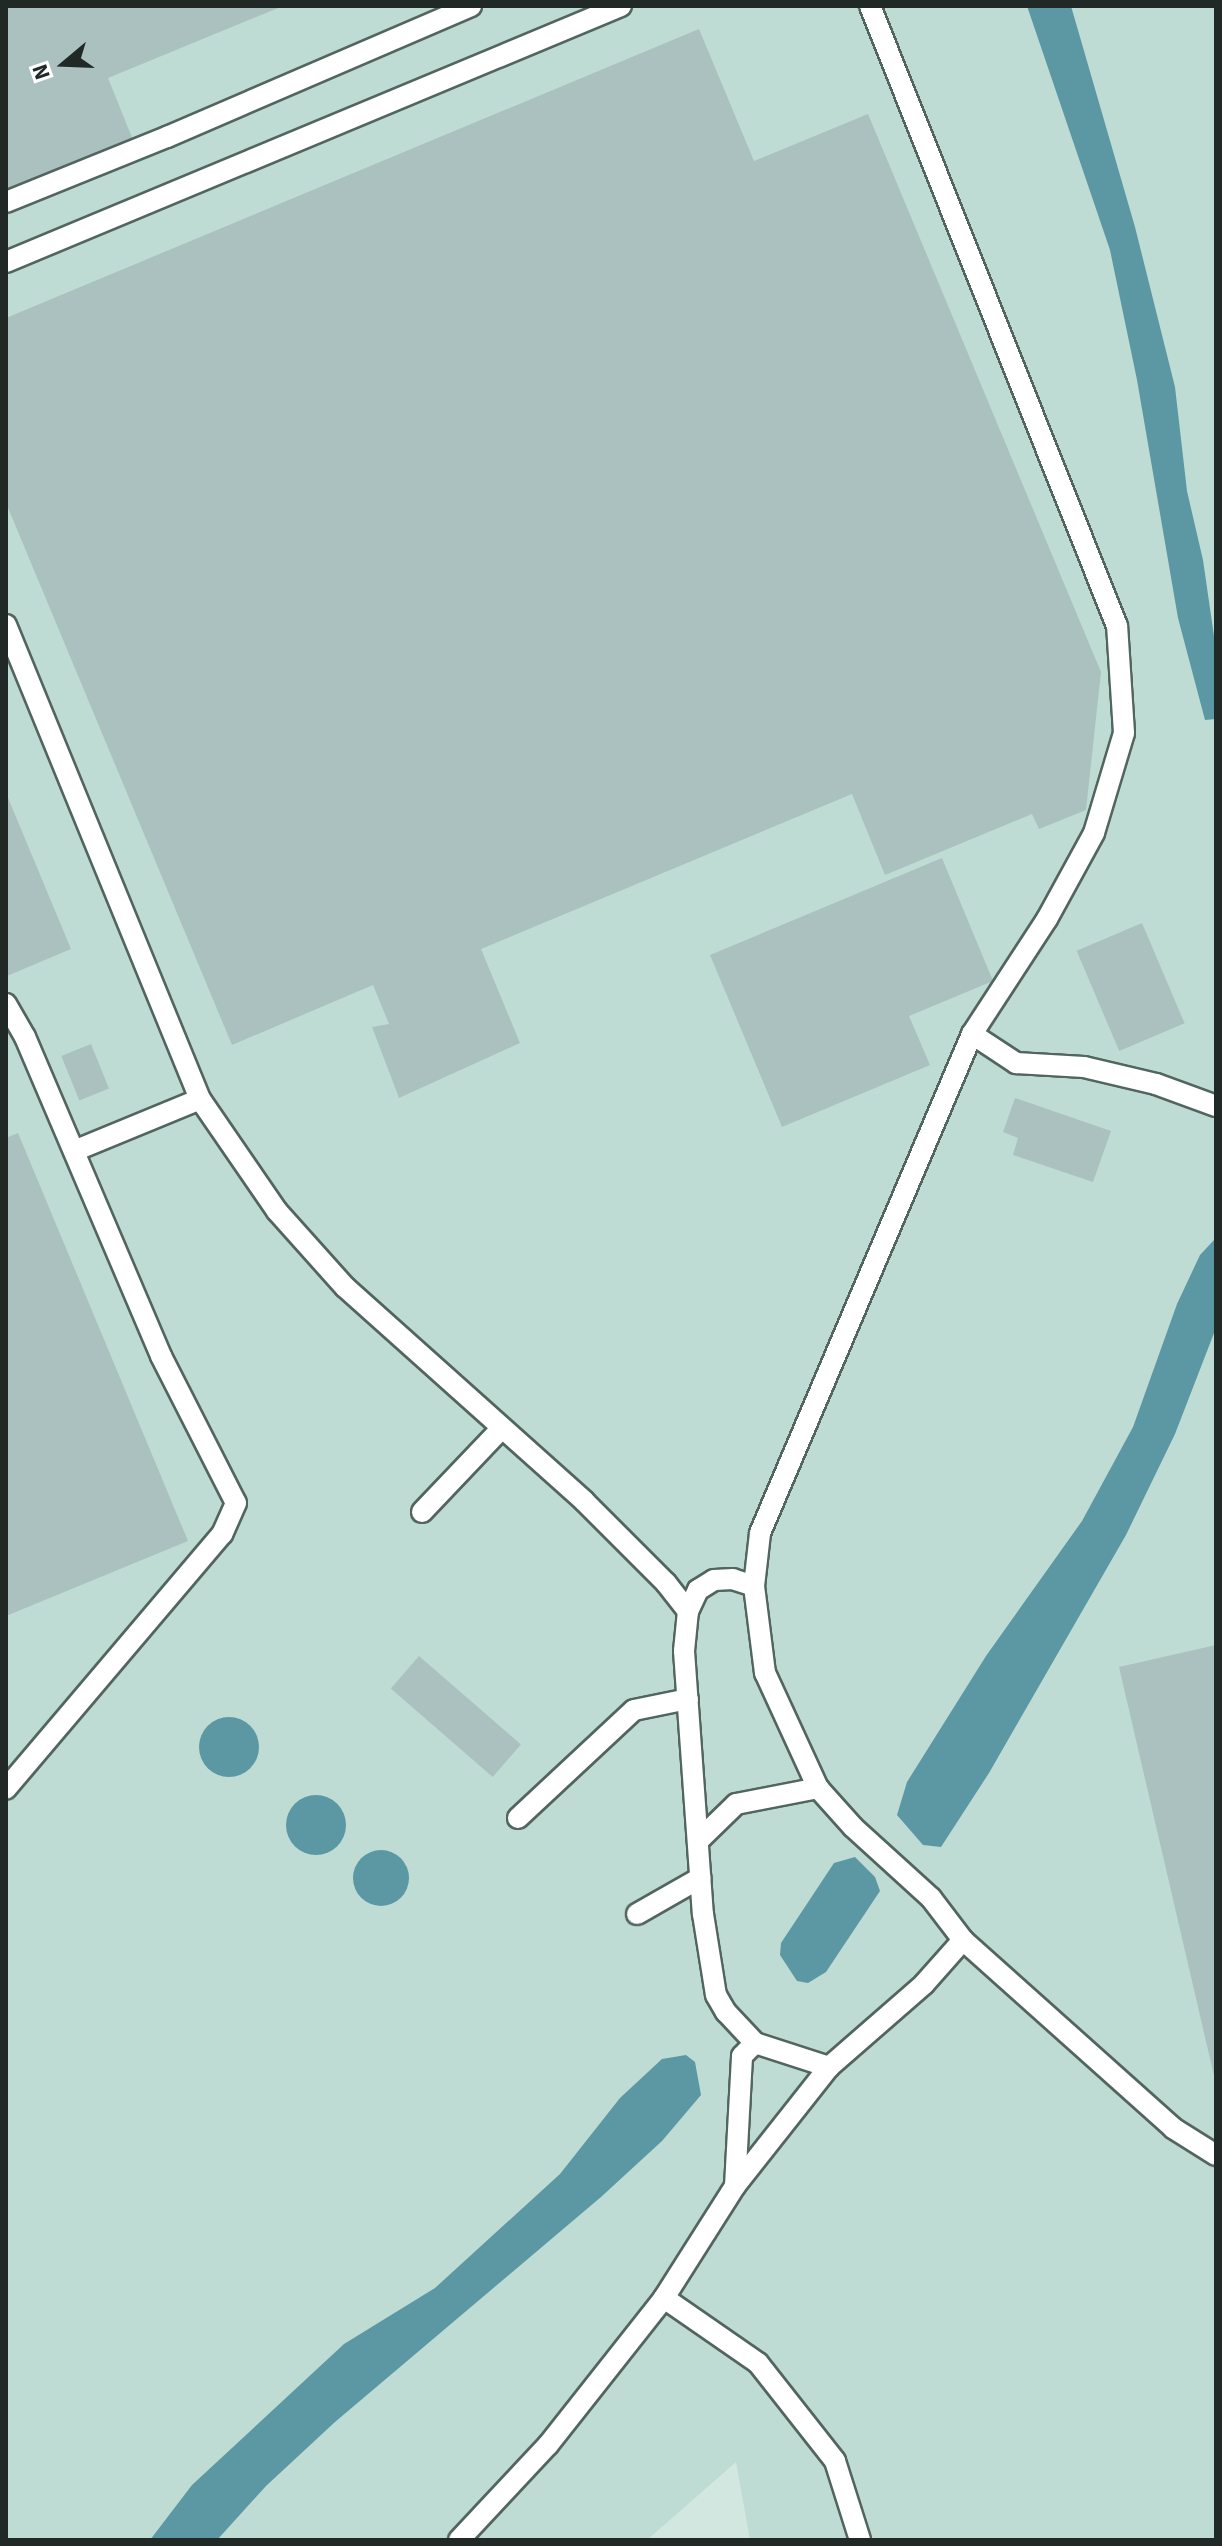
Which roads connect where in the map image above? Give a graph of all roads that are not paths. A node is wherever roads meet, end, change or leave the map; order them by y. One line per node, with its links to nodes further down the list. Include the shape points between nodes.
1 (471, 6): 4 (lane)
2 (621, 6): 5 (lane)
3 (870, 6): 8 (lane, via 1117,626 1124,733 1094,833 1047,919)
4 (6, 202)
5 (6, 262)
6 (6, 625): 9 (lane)
7 (6, 1004): 11 (lane)
8 (972, 1034): 10 (lane, via 1016,1063 1084,1067 1156,1084); 14 (lane, via 760,1533)
9 (200, 1099): 11 (lane); 12 (lane, via 277,1211 345,1287)
10 (1216, 1106)
11 (74, 1151): 18 (lane, via 161,1356 236,1503 222,1534)
12 (501, 1429): 13 (lane); 15 (lane, via 615,1530)
13 (422, 1512)
14 (754, 1586): 15 (lane, via 714,1580 698,1590); 17 (lane, via 765,1673)
15 (688, 1611): 16 (lane)
16 (688, 1699): 19 (lane, via 634,1710); 20 (lane)
17 (818, 1788): 20 (lane, via 736,1804); 23 (lane, via 931,1898)
18 (6, 1789)
19 (518, 1818)
20 (698, 1841): 21 (lane)
21 (700, 1878): 22 (lane); 24 (lane, via 716,1995)
22 (637, 1914)
23 (963, 1940): 25 (lane, via 924,1984); 26 (lane, via 1173,2128)
24 (755, 2043): 25 (lane); 27 (lane, via 742,2056)
25 (829, 2067): 27 (lane)
26 (1216, 2155)
27 (735, 2186): 28 (lane)
28 (664, 2298): 29 (lane, via 548,2445); 30 (lane, via 758,2363 835,2461)
29 (459, 2540)
30 (860, 2540)

